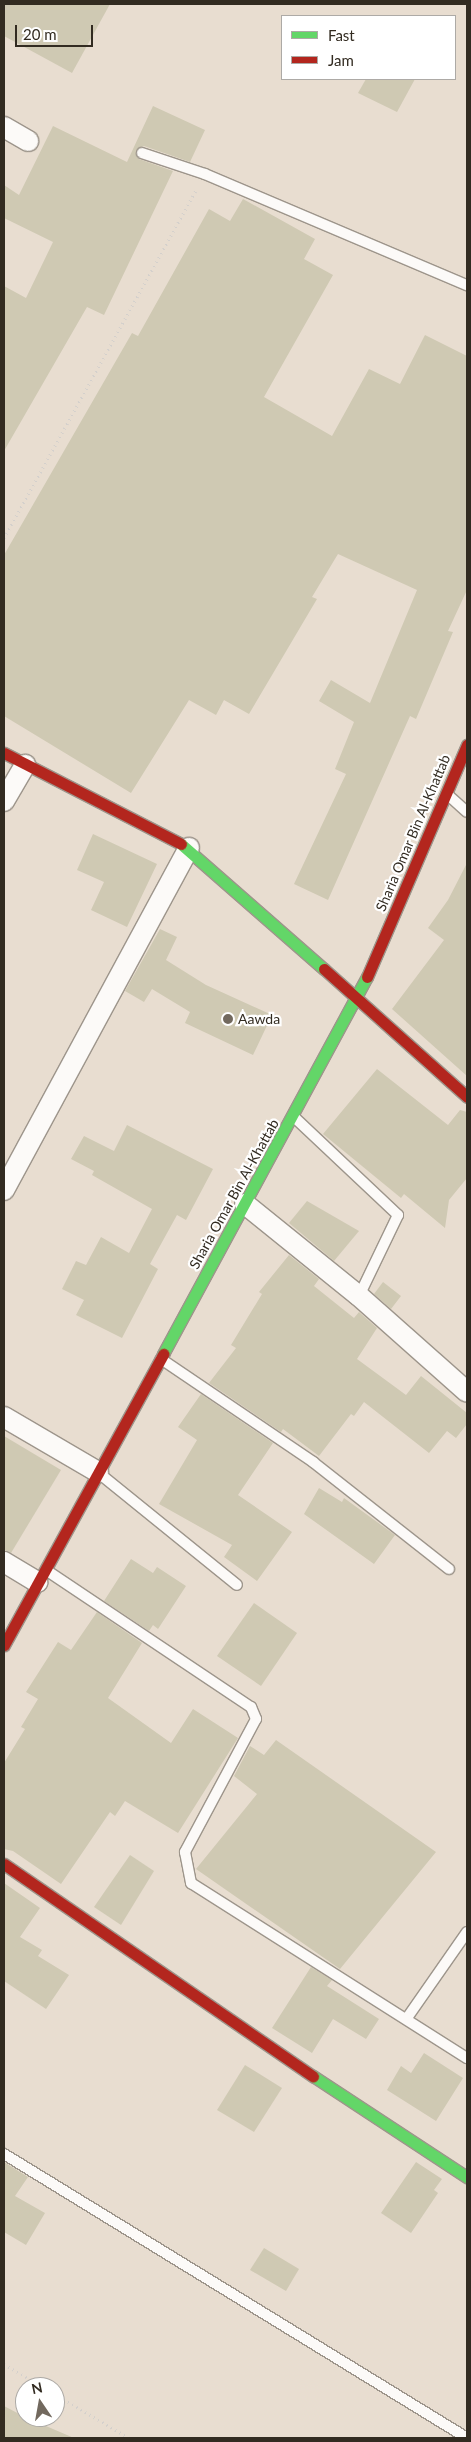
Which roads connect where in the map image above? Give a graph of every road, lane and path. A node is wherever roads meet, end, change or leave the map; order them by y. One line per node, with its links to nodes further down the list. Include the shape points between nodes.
1 (4, 127): 2 (street)
2 (28, 141)
3 (142, 153): 4 (lane)
4 (205, 174): 5 (lane); 6 (path)
5 (467, 285)
6 (4, 538)
7 (467, 746): 10 (street, Sharia Omar Bin Al-Khattab)
8 (4, 753): 9 (street)
9 (25, 765): 11 (street); 13 (street)
10 (447, 794): 12 (lane); 14 (street, Sharia Omar Bin Al-Khattab)
11 (4, 801)
12 (467, 812)
13 (189, 848): 14 (street); 17 (street)
14 (357, 1000): 15 (street); 16 (street, Sharia Omar Bin Al-Khattab)
15 (467, 1097)
16 (294, 1116): 18 (street, Sharia Omar Bin Al-Khattab); 19 (lane, via 398,1215)
17 (4, 1190)
18 (245, 1204): 19 (street); 20 (street, Sharia Omar Bin Al-Khattab)
19 (359, 1296): 21 (street)
20 (160, 1358): 23 (street, Sharia Omar Bin Al-Khattab); 25 (lane, via 313,1462)
21 (467, 1392)
22 (4, 1417): 23 (street)
23 (98, 1472): 26 (street, Sharia Omar Bin Al-Khattab); 27 (lane)
24 (4, 1562): 26 (street)
25 (449, 1569)
26 (41, 1576): 28 (street, Sharia Omar Bin Al-Khattab); 31 (lane, via 251,1707 256,1719 185,1852 192,1883)
27 (237, 1585)
28 (4, 1645)
29 (4, 1864): 34 (street, via 289,2060)
30 (467, 1932): 31 (lane)
31 (407, 2018): 32 (lane)
32 (467, 2058)
33 (4, 2154): 39 (lane)
34 (467, 2177)
35 (4, 2364): 36 (path)
36 (26, 2377)
37 (65, 2400): 38 (path)
38 (129, 2438)
39 (467, 2438)

